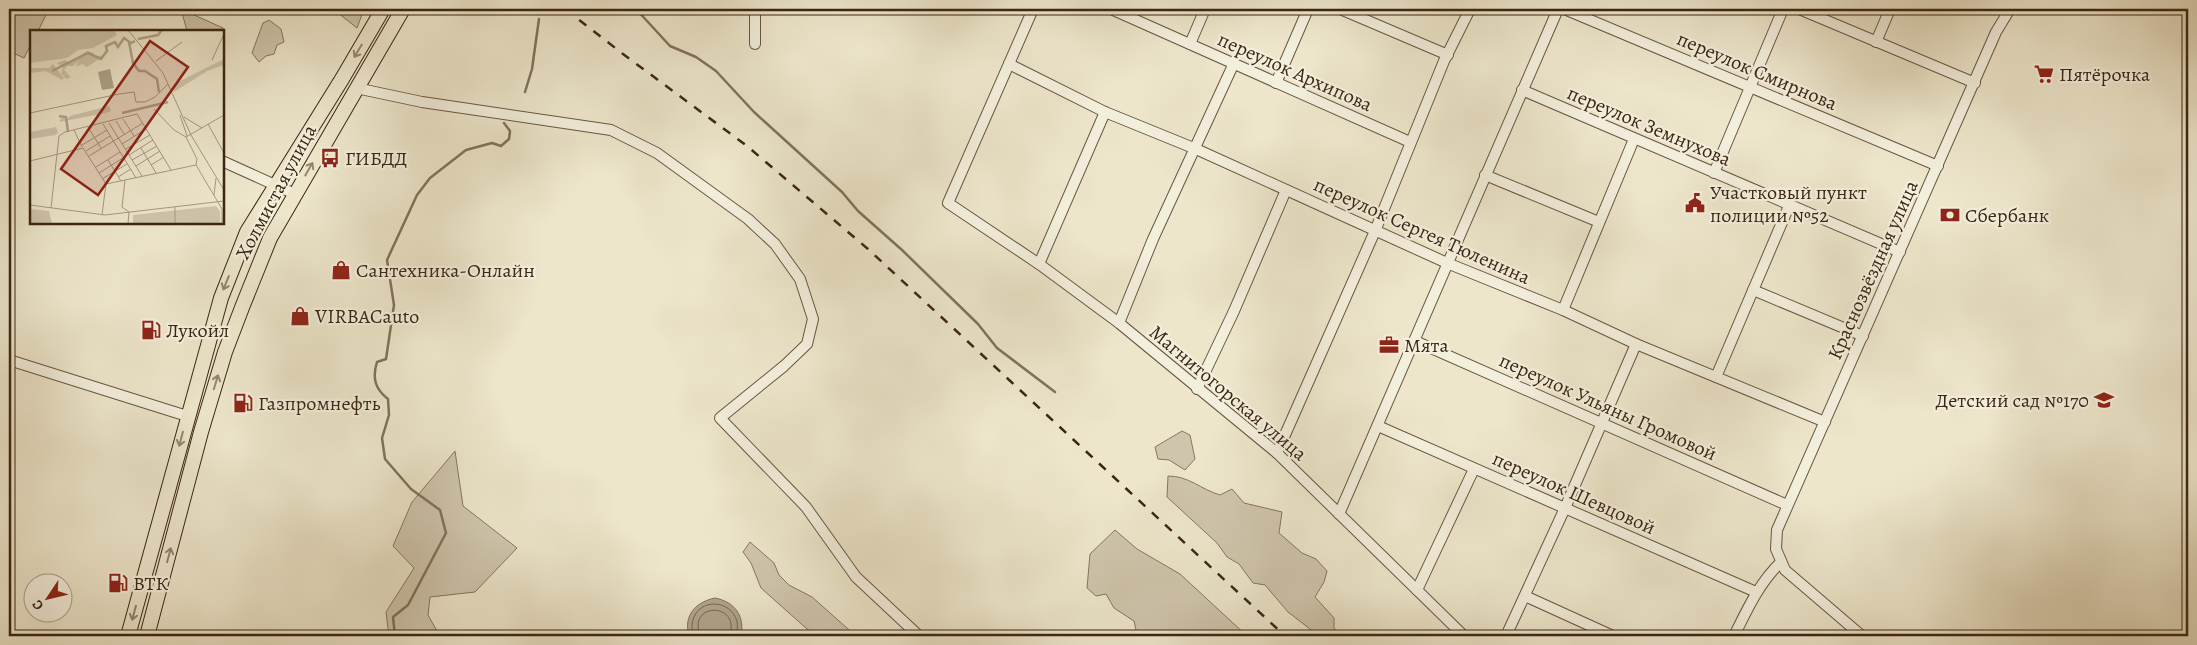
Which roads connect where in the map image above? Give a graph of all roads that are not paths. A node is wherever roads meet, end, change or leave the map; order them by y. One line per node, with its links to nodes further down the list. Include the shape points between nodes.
1 (383, 9): 35 (highway, Холмистая улица, one-way to 35)
2 (403, 9): 25 (highway, Холмистая улица)
3 (755, 9): 17 (street)
4 (1033, 9): 21 (street)
5 (1111, 9): 18 (street, переулок Архипова)
6 (1205, 9): 18 (street)
7 (1308, 9): 22 (street)
8 (1340, 9): 19 (street)
9 (1470, 9): 19 (street)
10 (1558, 9): 26 (street)
11 (1564, 9): 24 (street, переулок Смирнова)
12 (1783, 9): 24 (street)
13 (1798, 9): 16 (street)
14 (1890, 9): 16 (street)
15 (2010, 9): 23 (street, Краснозвёздная улица, via 1996,32)
16 (1876, 42): 23 (street)
17 (755, 44)
18 (1190, 44): 20 (street, переулок Архипова)
19 (1448, 55): 29 (street)
20 (1234, 63): 22 (street, переулок Архипова); 30 (street)
21 (1009, 64): 27 (street, переулок Сергея Тюленина); 43 (street, Магнитогорская улица, via 948,203)
22 (1276, 83): 29 (street, переулок Архипова)
23 (1975, 83): 32 (street, Краснозвёздная улица)
24 (1750, 87): 32 (street, переулок Смирнова); 33 (street)
25 (356, 88): 37 (highway, Холмистая улица, one-way to 25); 68 (street, via 422,102 611,130 657,153 701,183 775,244 800,279 812,319 807,344 720,418 806,507 856,576)
26 (1522, 90): 28 (street, переулок Земнухова); 34 (street)
27 (1105, 112): 30 (street, переулок Сергея Тюленина); 43 (street)
28 (1634, 139): 33 (street, переулок Земнухова); 39 (street)
29 (1410, 142): 40 (street)
30 (1196, 149): 36 (street, переулок Сергея Тюленина); 46 (street)
31 (224, 162): 35 (street)
32 (1938, 166): 41 (street, Краснозвёздная улица)
33 (1714, 173): 38 (street, переулок Земнухова)
34 (1485, 175): 39 (street); 42 (street)
35 (275, 185): 37 (street); 53 (highway, Холмистая улица, one-way to 53, via 247,232 220,298)
36 (1286, 190): 40 (street, переулок Сергея Тюленина); 52 (street)
37 (295, 194): 67 (highway, Холмистая улица, one-way to 37, via 225,352 270,238)
38 (1788, 206): 41 (street, переулок Земнухова); 44 (street)
39 (1598, 222): 45 (street)
40 (1375, 231): 42 (street, переулок Сергея Тюленина); 57 (street)
41 (1900, 252): 47 (street, Краснозвёздная улица)
42 (1447, 263): 45 (street, переулок Сергея Тюленина); 48 (street)
43 (1039, 264): 46 (street, Магнитогорская улица)
44 (1753, 290): 47 (street); 51 (street)
45 (1562, 310): 49 (street, переулок Сергея Тюленина)
46 (1119, 323): 52 (street, Магнитогорская улица)
47 (1863, 336): 54 (street, Краснозвёздная улица)
48 (1414, 341): 55 (street, переулок Ульяны Громовой); 56 (street)
49 (1636, 344): 51 (street, переулок Сергея Тюленина); 55 (street)
50 (9, 360): 53 (street)
51 (1716, 377): 54 (street, переулок Сергея Тюленина)
52 (1197, 389): 57 (street, Магнитогорская улица)
53 (187, 416): 66 (highway, Холмистая улица, one-way to 66)
54 (1825, 422): 59 (street, Краснозвёздная улица)
55 (1602, 423): 59 (street, переулок Ульяны Громовой); 60 (street)
56 (1378, 426): 58 (street, переулок Шевцовой); 61 (street)
57 (1277, 453): 61 (street, Магнитогорская улица)
58 (1474, 469): 60 (street, переулок Шевцовой); 63 (street)
59 (1787, 505): 62 (street, Краснозвёздная улица, via 1777,530 1776,549)
60 (1565, 508): 64 (street, переулок Шевцовой); 65 (street)
61 (1339, 514): 63 (street, Магнитогорская улица)
62 (1781, 562): 64 (street); 73 (street, via 1785,570)
63 (1417, 590): 69 (street, Магнитогорская улица)
64 (1756, 592): 72 (street)
65 (1525, 596): 70 (street); 71 (street)
66 (128, 636)
67 (147, 636)
68 (919, 636)
69 (1464, 636)
70 (1506, 636)
71 (1614, 636)
72 (1734, 636)
73 (1862, 636)

